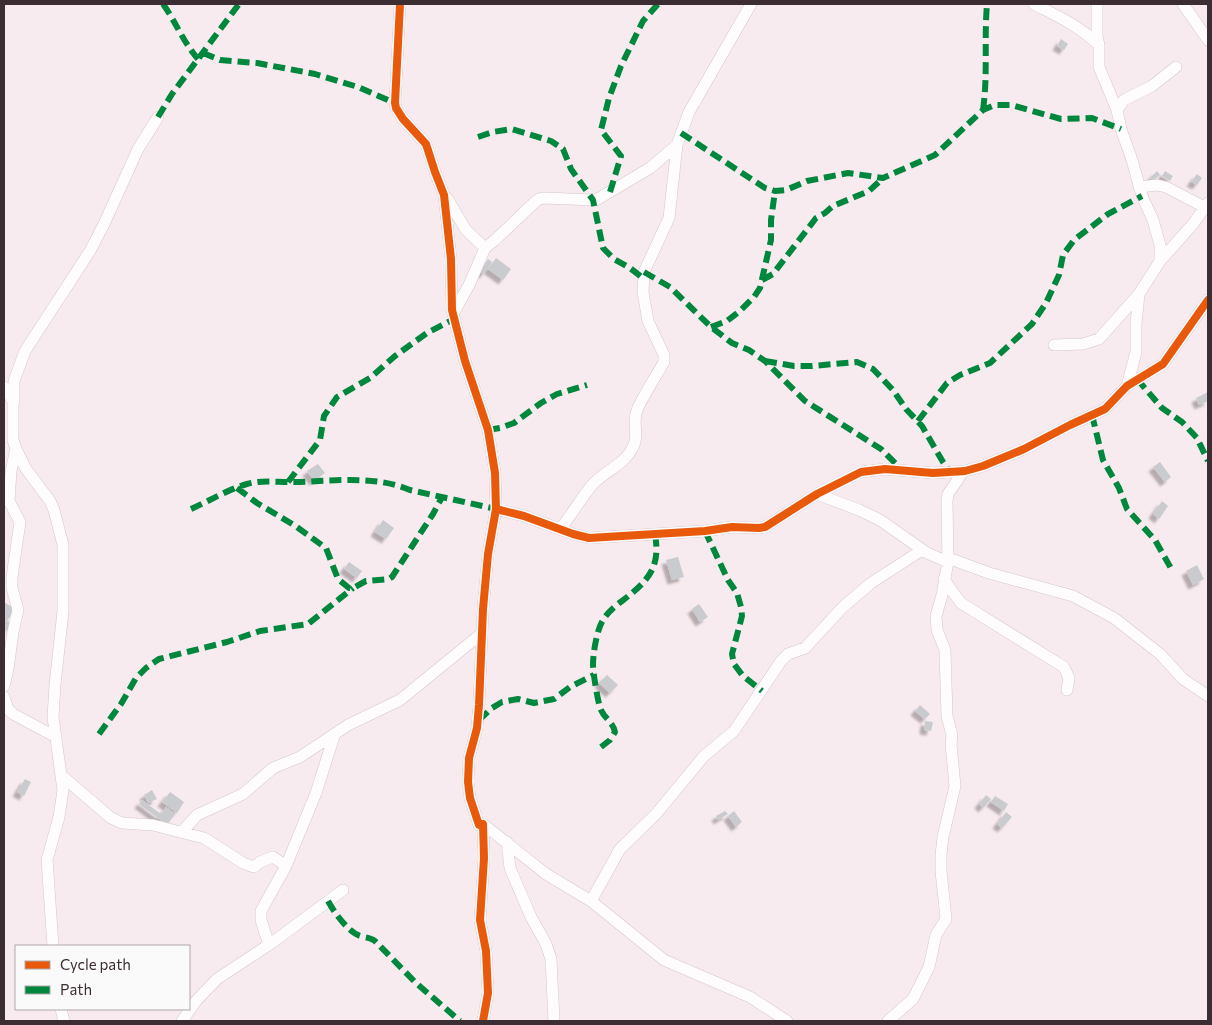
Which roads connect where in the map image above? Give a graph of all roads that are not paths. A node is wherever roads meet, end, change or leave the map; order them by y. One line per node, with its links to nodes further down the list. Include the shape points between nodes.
1 (400, 4): 13 (street, via 396,108 424,140)
2 (751, 4): 11 (street, via 689,112)
3 (1034, 4): 7 (street, via 1060,16)
4 (1097, 4): 7 (street, via 1096,37)
5 (1183, 4): 6 (street)
6 (1208, 40)
7 (1099, 45): 9 (street, via 1100,67)
8 (1176, 67): 9 (street, via 1152,86 1124,100)
9 (1117, 110): 12 (street)
10 (158, 117): 23 (street, via 138,149 90,251 25,351 14,381)
11 (677, 145): 15 (street, via 650,168 596,200 539,199); 28 (street, via 669,218 643,278 648,321 664,362 637,410 634,446 625,459 586,492)
12 (1139, 187): 14 (street, via 1166,187); 16 (street, via 1153,220 1160,245)
13 (444, 195): 15 (street, via 466,230); 19 (street, via 451,250)
14 (1207, 206): 16 (street)
15 (485, 248): 19 (street)
16 (1160, 261): 17 (street)
17 (1139, 294): 20 (street, via 1099,340); 22 (street, via 1136,352)
18 (1208, 300): 22 (street, via 1163,364)
19 (453, 314): 27 (street, via 488,430 495,473)
20 (1054, 345)
21 (4, 386): 23 (street, via 13,401)
22 (1128, 386): 25 (street, via 1105,409 1024,449)
23 (12, 414): 24 (street)
24 (16, 449): 33 (street, via 9,501 20,522 12,577 18,610); 38 (street, via 26,469 50,501 63,545 63,611 54,703)
25 (963, 472): 26 (street, via 872,470); 30 (street, via 948,494)
26 (816, 494): 28 (street, via 759,528 732,527 604,538 589,538); 29 (street, via 880,520)
27 (496, 509): 28 (street); 32 (street, via 488,554)
28 (560, 530)
29 (922, 550): 30 (street); 45 (street, via 871,583 843,607 805,648 788,654 781,661 734,731 704,756 656,814 620,849)
30 (948, 560): 31 (street); 35 (street, via 1073,596 1114,618 1160,654 1183,679)
31 (944, 579): 34 (street, via 962,603 1064,667 1069,678); 54 (street, via 936,616 937,630 945,650 947,716 952,735 955,786 941,855 946,919 936,935 929,967 913,998)
32 (481, 634): 37 (street, via 400,700 348,725); 40 (street, via 477,728 469,758 468,782 479,825)
33 (4, 686)
34 (1067, 690)
35 (1208, 696)
36 (4, 697): 38 (street, via 13,714)
37 (334, 736): 41 (street, via 300,757 273,768 243,794 197,815); 43 (street, via 316,793)
38 (56, 737): 39 (street)
39 (61, 775): 41 (street, via 111,818 122,823 153,825); 46 (street, via 62,802 48,860)
40 (483, 824): 42 (street); 51 (street, via 480,920 486,951 488,993)
41 (182, 832): 43 (street, via 204,838 243,864 254,867 273,858)
42 (507, 842): 45 (street, via 546,874); 52 (street, via 510,868 551,960)
43 (286, 866): 47 (street, via 261,911)
44 (343, 890): 47 (street)
45 (591, 900): 53 (street, via 664,960 750,997)
46 (53, 945)
47 (269, 945): 48 (street, via 217,979)
48 (190, 1010)
49 (190, 1010): 50 (street)
50 (182, 1021)
51 (483, 1021)
52 (554, 1021)
53 (787, 1021)
54 (888, 1021)

